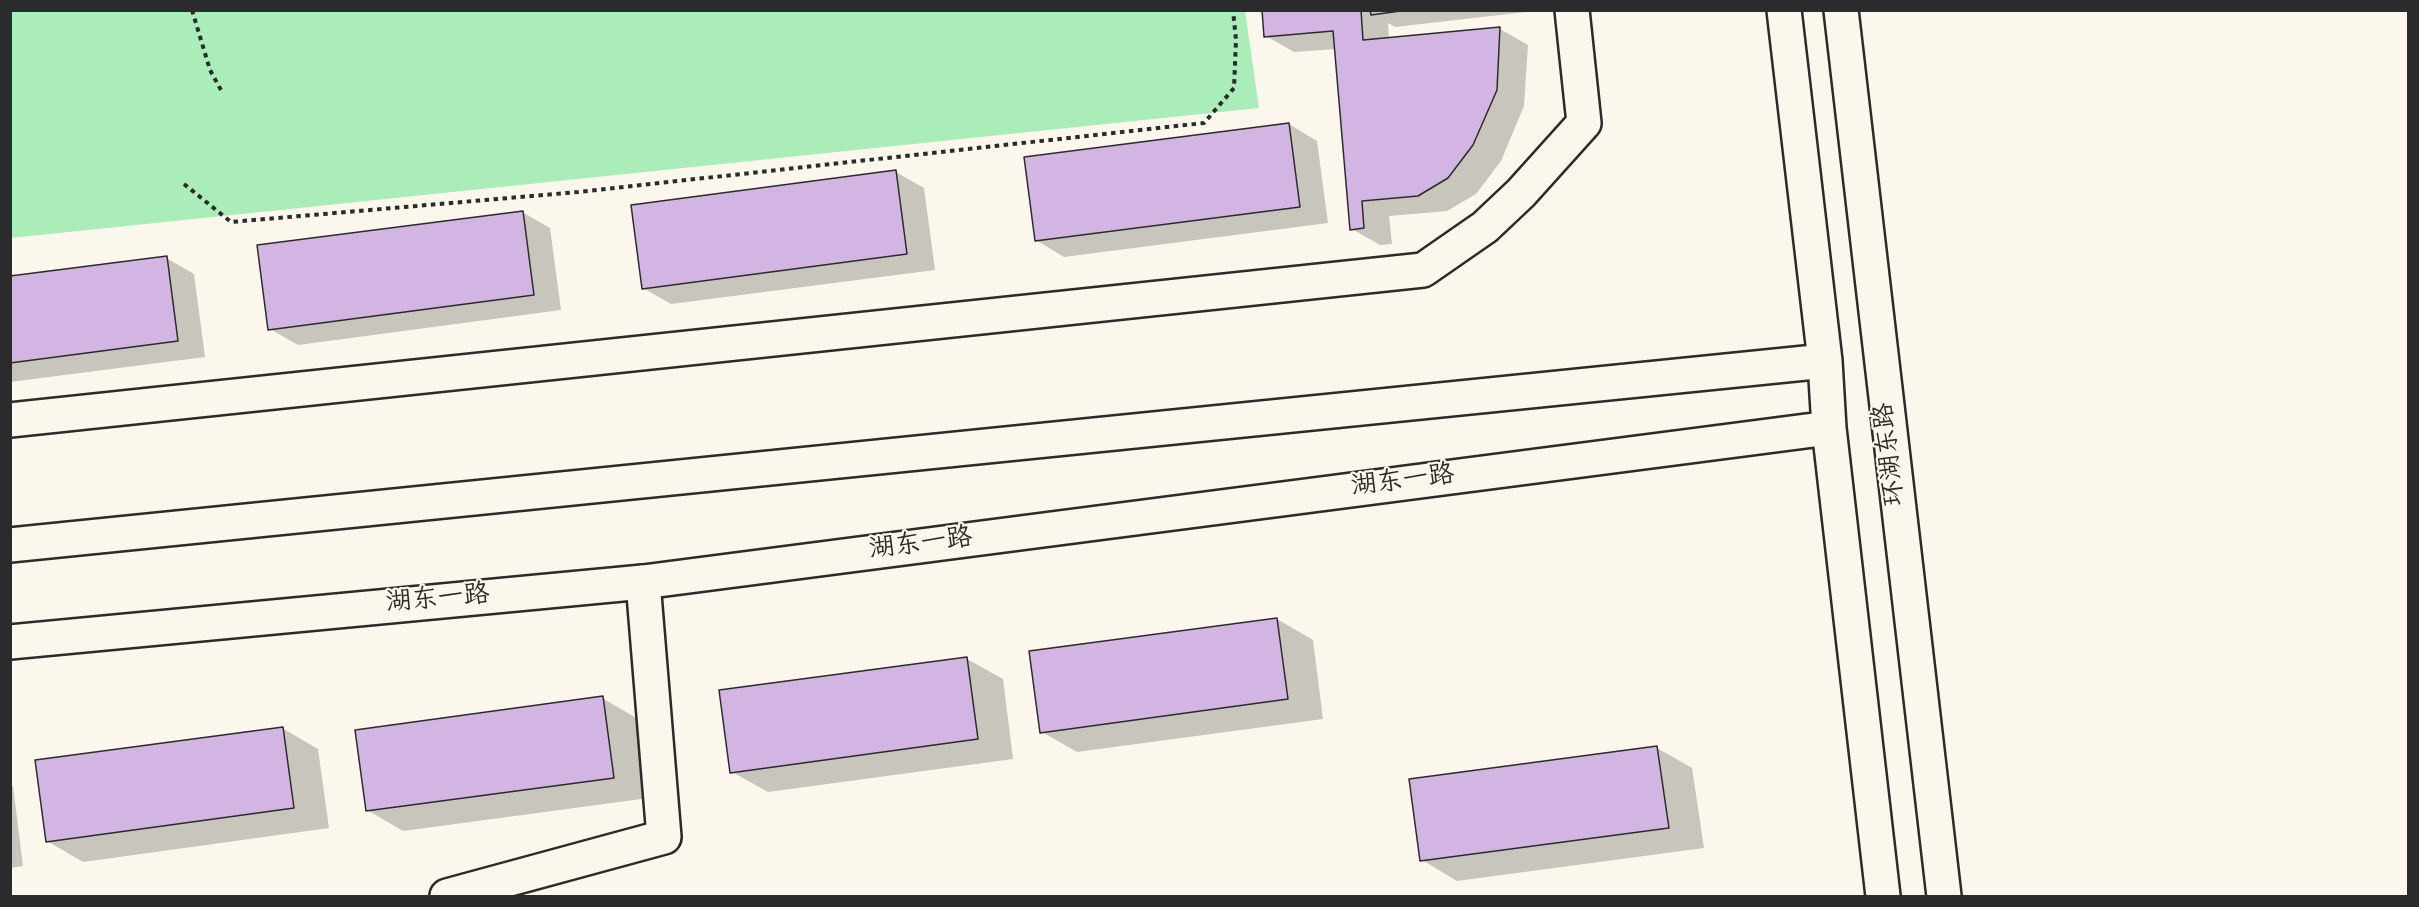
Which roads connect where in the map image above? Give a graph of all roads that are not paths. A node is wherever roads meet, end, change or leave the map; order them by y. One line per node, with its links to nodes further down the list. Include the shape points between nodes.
1 (1572, 10): 5 (main road, via 1584,123 1485,227 1423,270)
2 (1784, 10): 4 (main road)
3 (1841, 10): 12 (main road, 环湖东路)
4 (1825, 361): 6 (main road); 7 (main road)
5 (10, 420)
6 (1829, 428): 8 (main road, 湖东一路); 11 (main road)
7 (10, 545)
8 (643, 582): 9 (main road, 湖东一路); 10 (main road, via 664,837)
9 (10, 642)
10 (447, 897)
11 (1883, 897)
12 (1944, 897)

